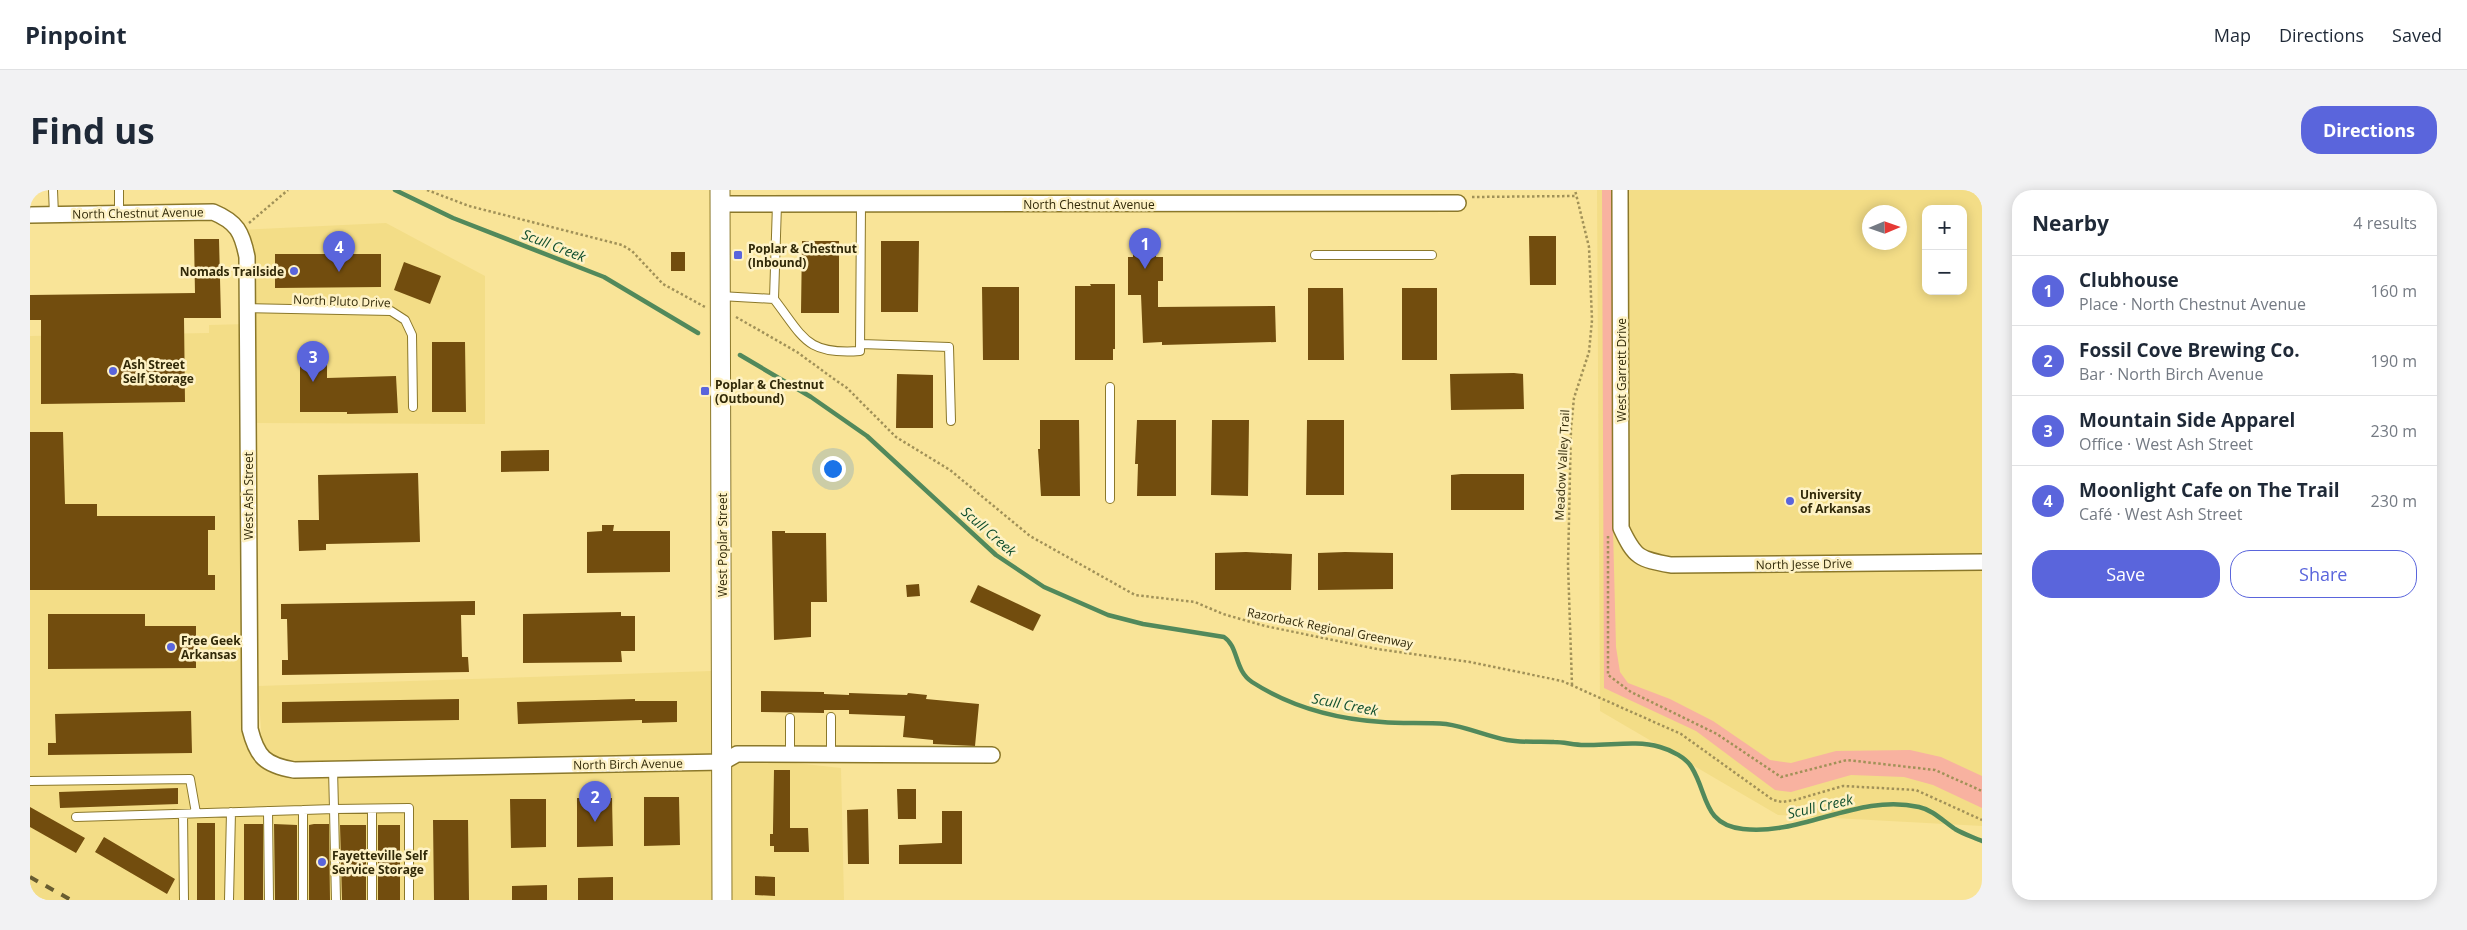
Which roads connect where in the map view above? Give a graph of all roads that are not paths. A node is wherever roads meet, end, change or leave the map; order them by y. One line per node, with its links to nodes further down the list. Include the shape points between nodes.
1 (53, 190): 10 (lane)
2 (119, 190): 8 (lane)
3 (1620, 190): 22 (street, West Garrett Drive, via 1621,528)
4 (720, 197): 7 (street, North Chestnut Avenue); 15 (street, West Poplar Street)
5 (853, 200): 6 (street, North Chestnut Avenue); 7 (street, North Chestnut Avenue); 17 (lane)
6 (1458, 203)
7 (777, 204): 14 (lane)
8 (119, 214): 10 (street, North Chestnut Avenue); 11 (street, North Chestnut Avenue, via 213,212 228,219)
9 (30, 215): 10 (street, North Chestnut Avenue)
10 (54, 215)
11 (239, 230): 16 (street, West Ash Street, via 247,257)
12 (1315, 255): 13 (lane)
13 (1432, 255)
14 (774, 299): 15 (lane); 17 (lane, via 812,346 840,353 860,351)
15 (720, 304): 30 (street, West Poplar Street)
16 (247, 308): 19 (lane, North Pluto Drive, via 391,311 406,320 412,335); 29 (street, West Ash Street, via 250,729 254,746)
17 (861, 344): 20 (lane, via 949,347)
18 (1110, 387): 21 (lane)
19 (413, 408)
20 (951, 421)
21 (1110, 499)
22 (1630, 548): 23 (street, North Jesse Drive, via 1643,559 1671,566)
23 (1982, 562)
24 (831, 717): 27 (lane)
25 (790, 718): 26 (lane)
26 (790, 754): 27 (street, North Birch Avenue); 30 (street, North Birch Avenue, via 737,754)
27 (831, 754): 28 (street, North Birch Avenue)
28 (992, 755)
29 (264, 760): 31 (street, North Birch Avenue, via 277,767 294,770)
30 (723, 762): 31 (street, North Birch Avenue); 48 (street, West Poplar Street)
31 (333, 769): 33 (lane)
32 (30, 781): 38 (lane, via 190,779)
33 (334, 809): 34 (lane); 36 (lane); 45 (lane)
34 (372, 809): 46 (lane); 47 (lane, via 409,808)
35 (268, 810): 36 (lane); 37 (lane); 43 (lane)
36 (303, 810): 44 (lane)
37 (231, 812): 38 (lane); 42 (lane)
38 (196, 813): 39 (lane)
39 (183, 814): 40 (lane); 41 (lane)
40 (76, 817)
41 (184, 900)
42 (228, 900)
43 (269, 900)
44 (303, 900)
45 (336, 900)
46 (372, 900)
47 (409, 900)
48 (722, 900)

